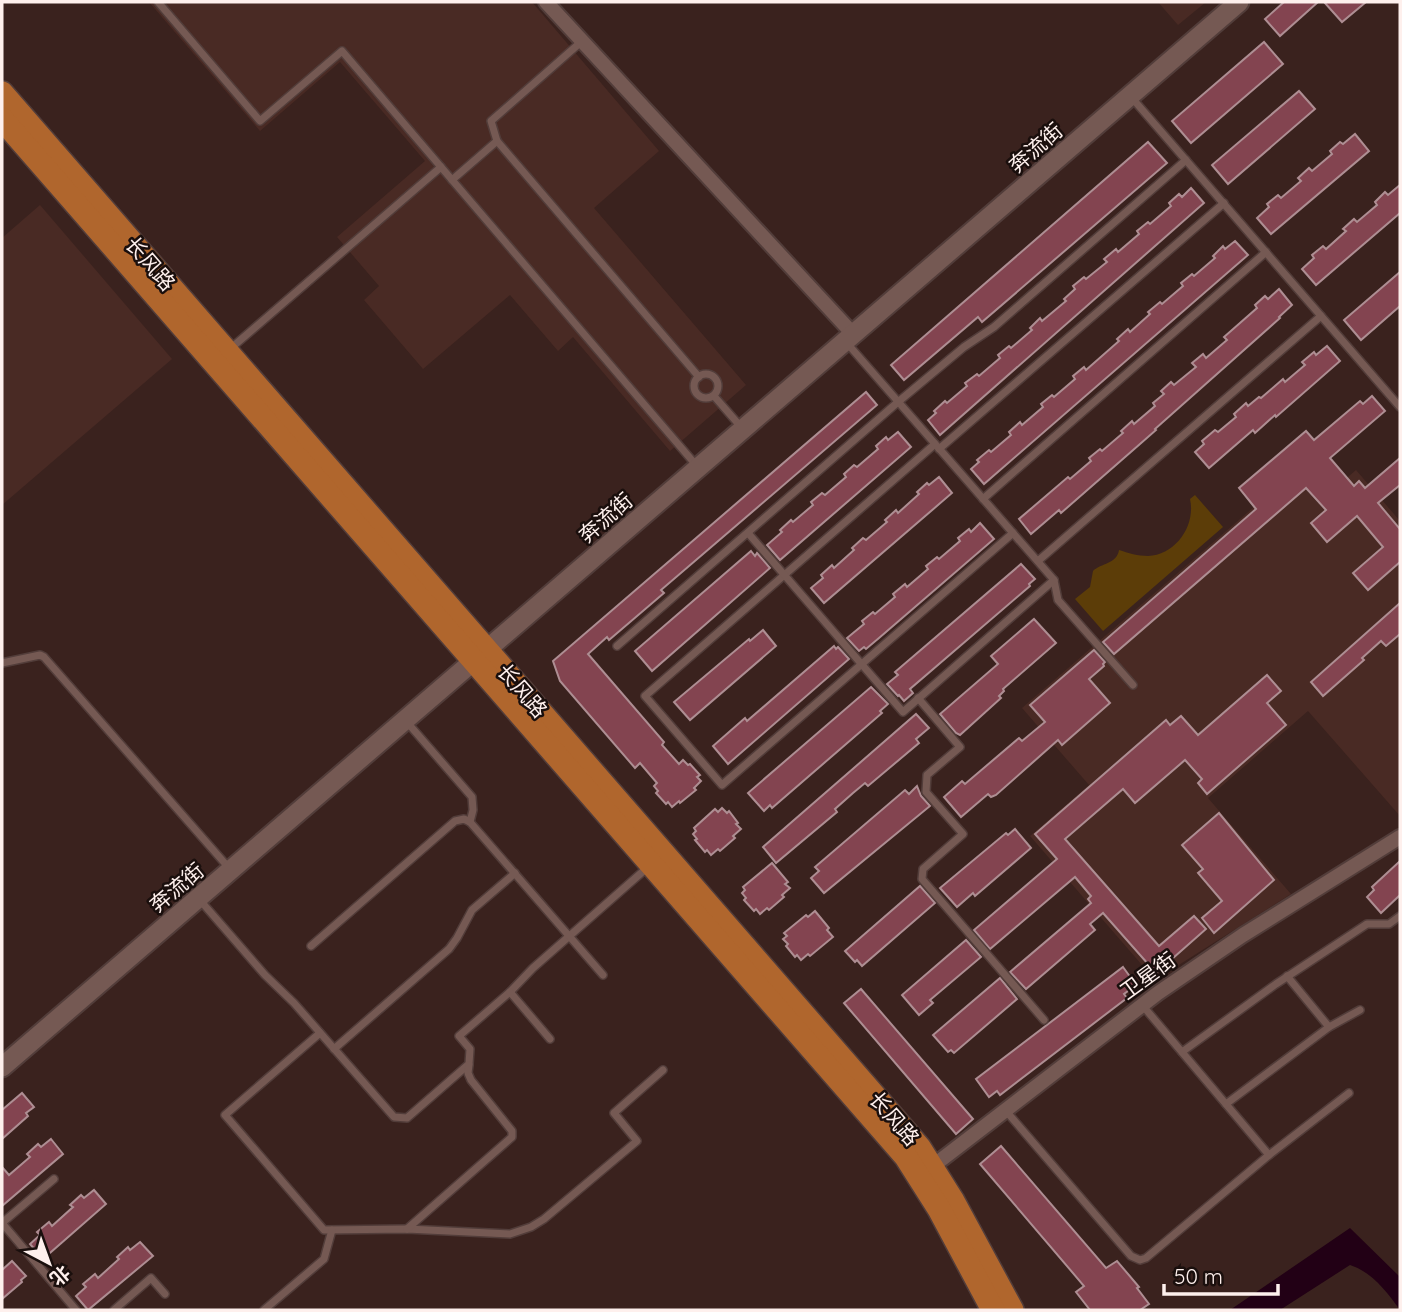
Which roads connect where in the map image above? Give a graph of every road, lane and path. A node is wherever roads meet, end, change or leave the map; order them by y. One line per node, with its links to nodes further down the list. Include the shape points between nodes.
1 (158, 2): 10 (lane, via 260,121 342,51)
2 (546, 2): 4 (street)
3 (1240, 2): 6 (street, 奔流街)
4 (581, 41): 8 (lane, via 491,121); 15 (street)
5 (2, 93): 16 (main road, 长风路)
6 (1131, 96): 9 (lane); 15 (street, 奔流街)
7 (2, 118): 31 (main road, 长风路)
8 (497, 141): 11 (lane); 17 (lane)
9 (1186, 160): 12 (lane); 19 (lane, via 994,327)
10 (441, 167): 11 (lane); 16 (lane)
11 (452, 180): 23 (lane)
12 (1224, 203): 13 (lane); 22 (lane)
13 (1266, 252): 14 (lane); 24 (lane)
14 (1321, 316): 20 (lane); 27 (lane)
15 (850, 338): 19 (lane); 21 (street, 奔流街)
16 (227, 352): 31 (main road, 长风路)
17 (698, 377): 18 (lane, via 695,393 703,398); 18 (lane, via 709,374 717,380)
18 (714, 396): 21 (lane)
19 (898, 402): 22 (lane); 25 (lane)
20 (1400, 407)
21 (744, 430): 23 (street, 奔流街)
22 (937, 447): 24 (lane); 28 (lane)
23 (699, 468): 31 (street, 奔流街)
24 (983, 499): 26 (lane)
25 (748, 533): 28 (lane); 30 (lane)
26 (1013, 533): 27 (lane); 33 (lane)
27 (1038, 562): 29 (lane)
28 (785, 575): 33 (lane); 33 (lane, via 645,696 662,716 722,785)
29 (1054, 580): 34 (lane, via 1058,600); 35 (lane)
30 (617, 646)
31 (481, 657): 36 (street, 奔流街); 39 (main road, 长风路); 64 (main road, 长风路)
32 (2, 663): 40 (lane, via 40,655 49,662)
33 (861, 664): 35 (lane, via 903,712)
34 (1133, 685)
35 (918, 698): 51 (lane, via 960,747 927,775 926,792 963,834 923,869 922,879)
36 (406, 721): 37 (lane, via 472,797); 40 (street, 奔流街)
37 (470, 822): 41 (lane); 45 (lane, via 455,821)
38 (1400, 837): 49 (street, 卫星街, via 1242,935)
39 (651, 865): 44 (lane); 72 (main road, 长风路, via 905,1157 939,1209)
40 (232, 871): 42 (street, 奔流街)
41 (515, 873): 44 (lane); 55 (lane, via 472,910 449,948)
42 (199, 900): 53 (lane); 58 (street, 奔流街)
43 (1400, 916): 47 (lane, via 1389,924 1367,924)
44 (569, 936): 46 (lane); 48 (lane)
45 (311, 946)
46 (603, 975)
47 (1287, 976): 52 (lane); 56 (lane)
48 (510, 992): 54 (lane); 57 (lane, via 459,1036 470,1049)
49 (1143, 1006): 56 (lane); 62 (street, 卫星街)
50 (1360, 1010): 52 (lane)
51 (1044, 1020)
52 (1329, 1027): 61 (lane)
53 (320, 1032): 55 (lane); 67 (lane, via 225,1115 324,1230)
54 (550, 1039)
55 (334, 1049): 57 (lane, via 394,1117 407,1118)
56 (1182, 1052): 61 (lane)
57 (469, 1064): 66 (lane, via 471,1080 512,1131 512,1137)
58 (2, 1067)
59 (663, 1070): 66 (lane, via 614,1113 637,1141 544,1219 510,1234)
60 (1349, 1093): 63 (lane)
61 (1226, 1104): 63 (lane)
62 (1006, 1111): 63 (lane, via 1135,1260 1146,1258); 64 (street, 卫星街)
63 (1269, 1155)
64 (933, 1167): 73 (main road, 长风路)
65 (54, 1179): 69 (lane, via 2,1223)
66 (407, 1228): 67 (lane)
67 (332, 1230): 71 (lane, via 324,1259)
68 (165, 1294): 70 (lane, via 151,1278)
69 (76, 1310)
70 (114, 1310)
71 (264, 1310)
72 (993, 1310)
73 (1012, 1310)

